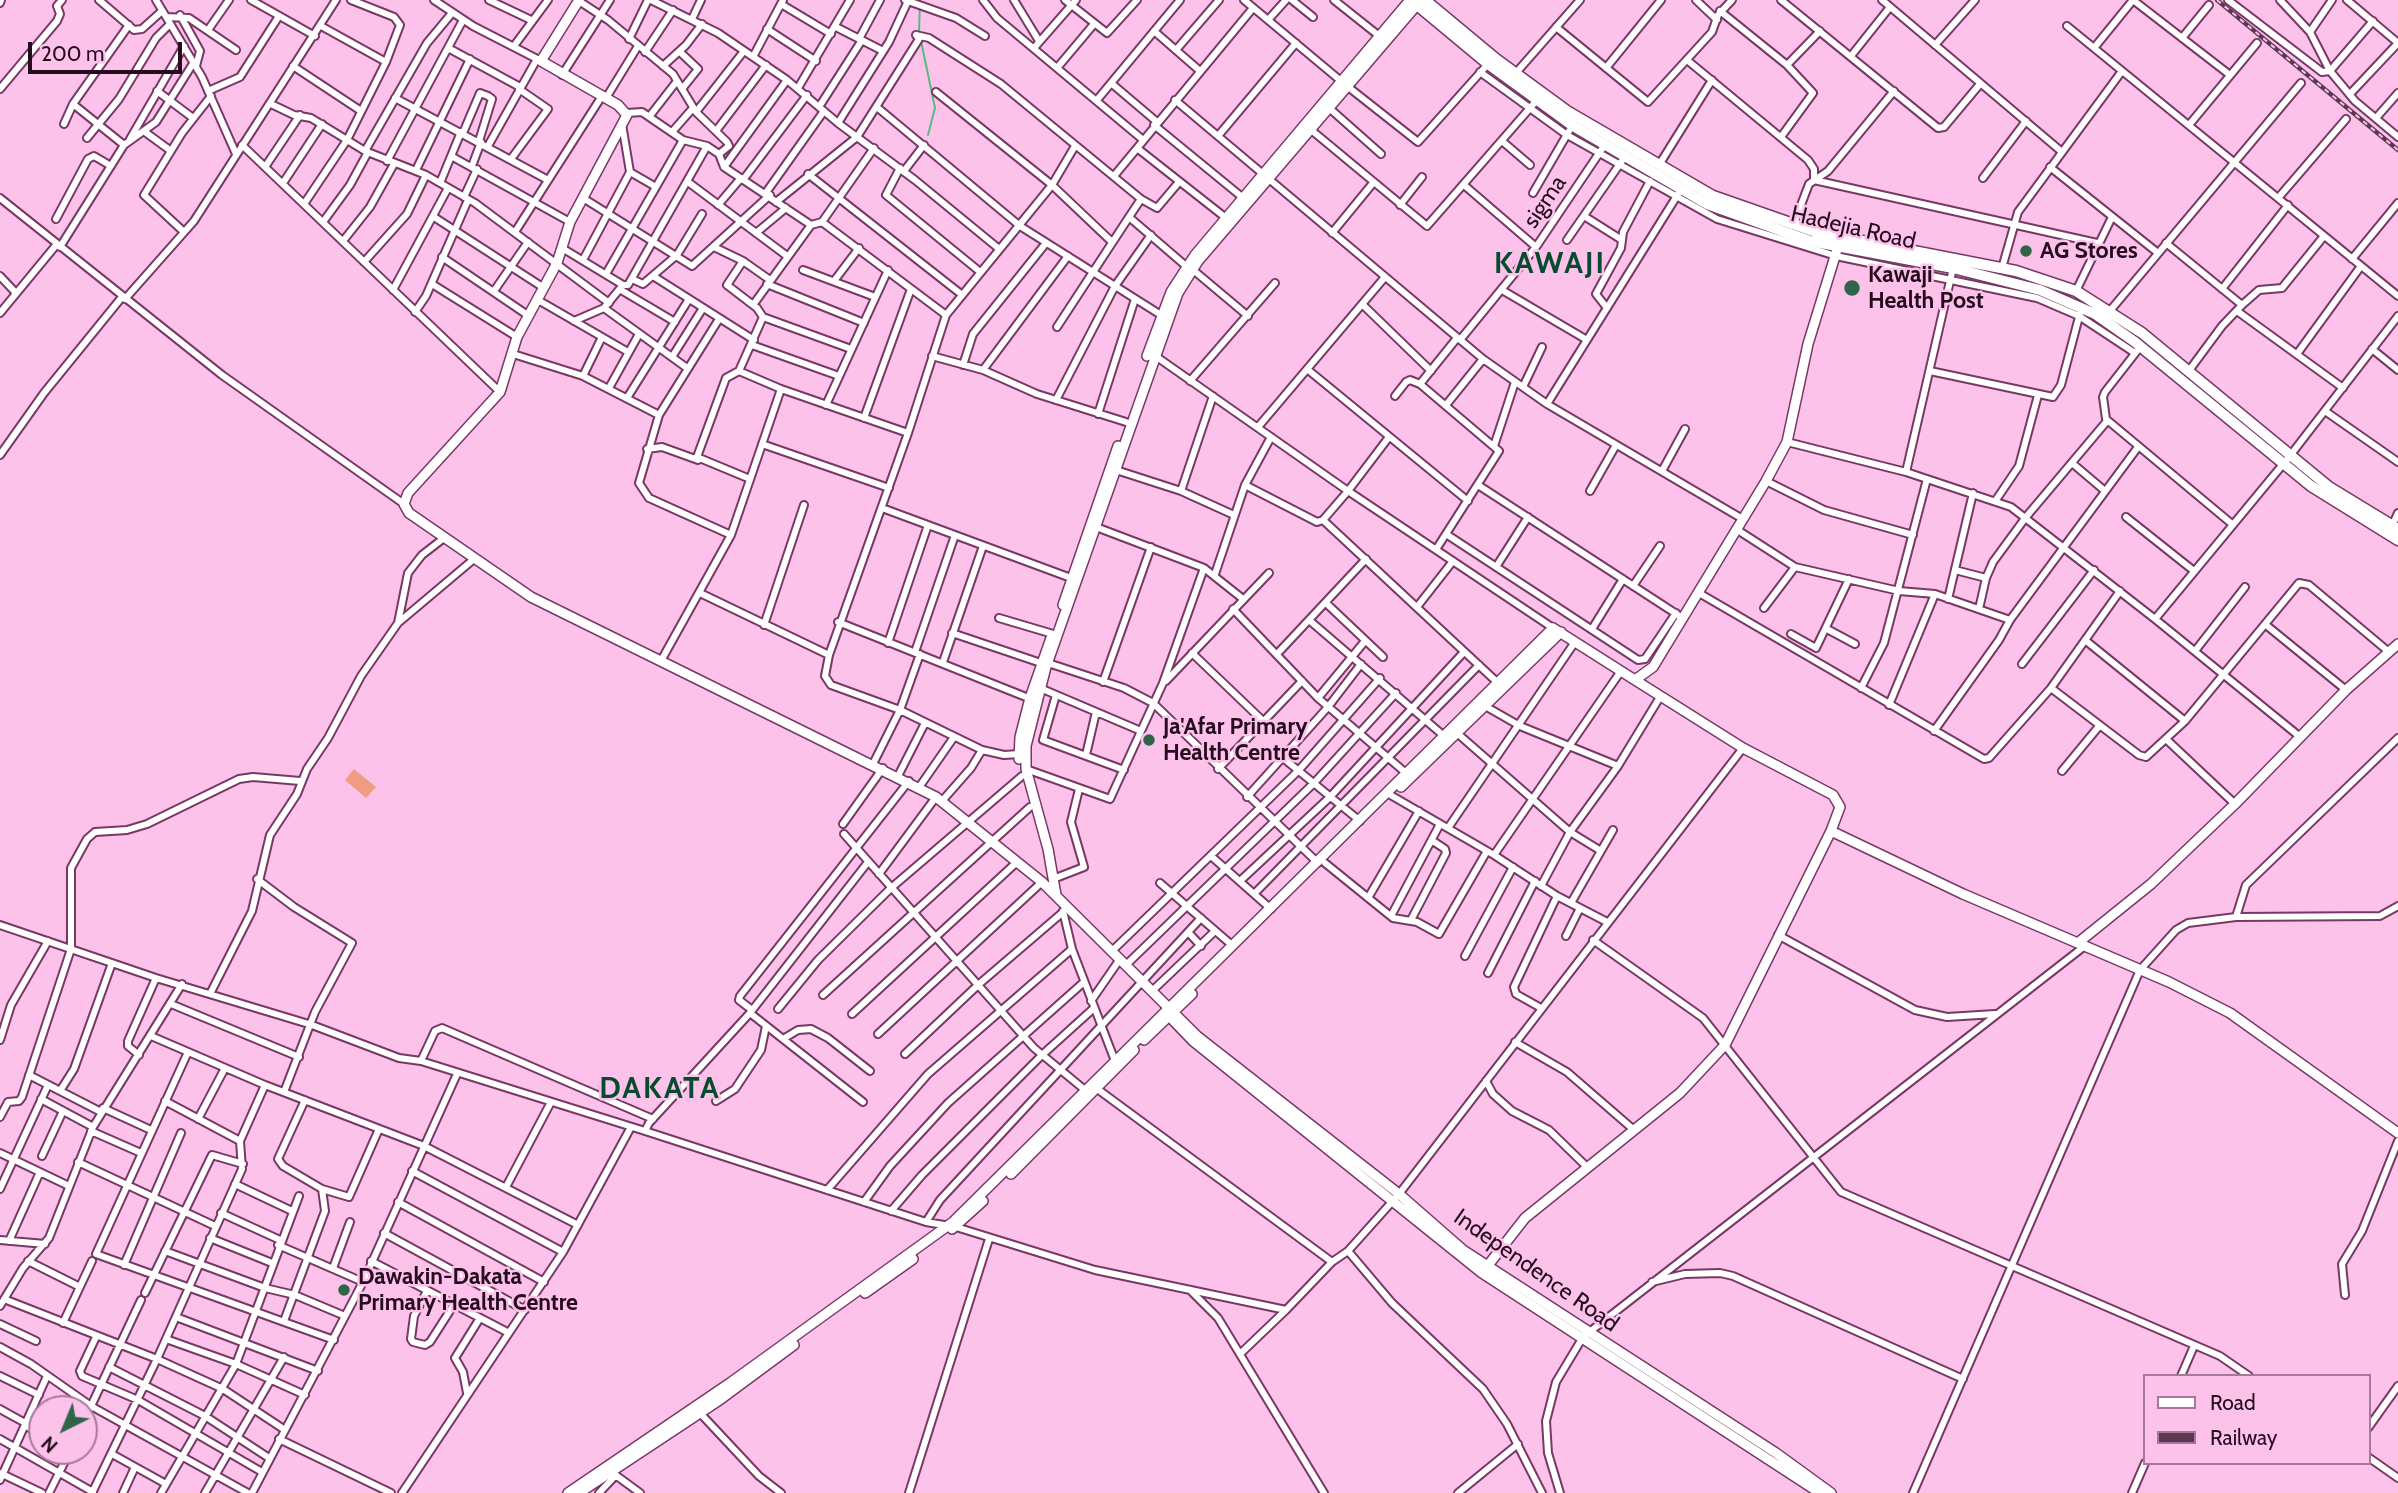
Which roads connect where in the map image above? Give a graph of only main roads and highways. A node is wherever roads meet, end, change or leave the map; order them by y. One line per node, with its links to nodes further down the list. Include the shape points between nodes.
1 (1417, 1): 2 (main road, Hadejia Road); 3 (main road, Hadejia Road, via 1570,130)
2 (1436, 4): 3 (main road, Hadejia Road, via 1515,74)
3 (1654, 175): 4 (main road, Hadejia Road, via 1793,226 2002,268 2076,291); 5 (main road, Hadejia Road, via 1677,194 1838,252 2040,290)
4 (2142, 332): 5 (main road); 6 (main road, Hadejia Road)
5 (2137, 347): 6 (main road, Hadejia Road)
6 (2286, 461): 7 (main road, Hadejia Road); 8 (main road, Hadejia Road, via 2342,508)
7 (2395, 528)
8 (2398, 540)

